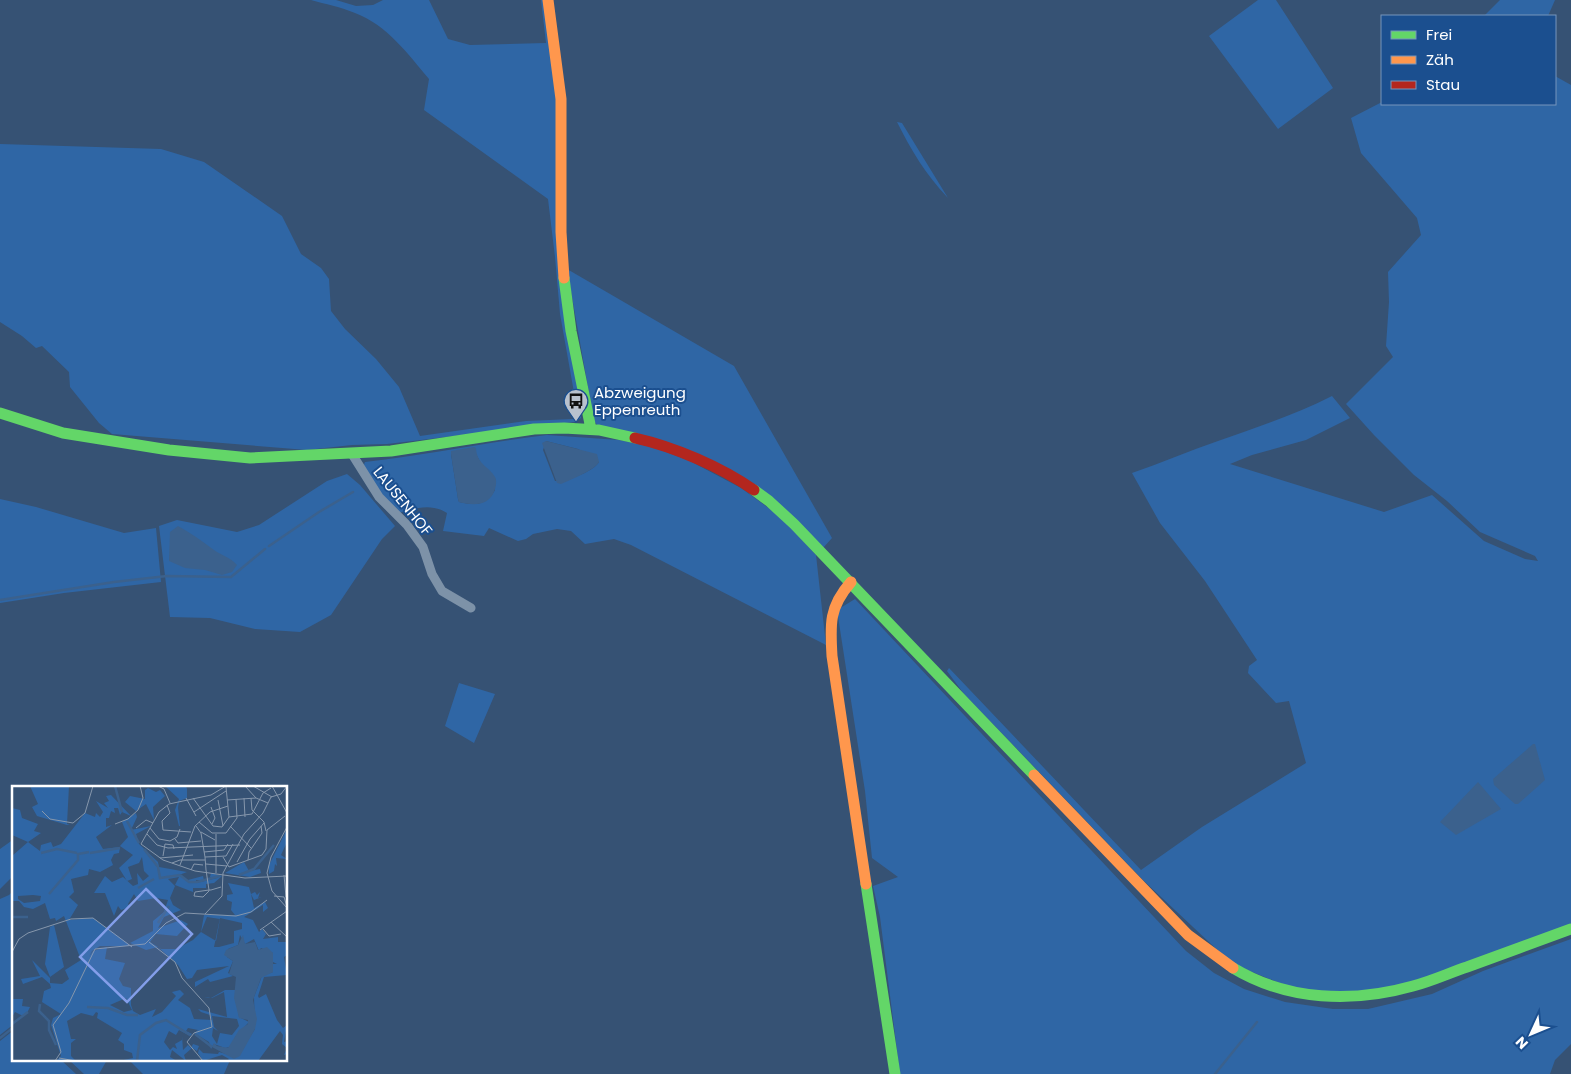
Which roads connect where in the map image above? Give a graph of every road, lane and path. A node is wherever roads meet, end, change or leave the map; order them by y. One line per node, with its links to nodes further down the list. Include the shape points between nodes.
1 (548, 0): 3 (main road, via 562,113 560,222 563,271)
2 (0, 413): 4 (main road, via 63,433 178,451 250,458)
3 (590, 429): 4 (main road, via 534,428 430,446); 5 (main road, via 674,448 742,482 769,501)
4 (352, 454): 6 (street, LAUSENHOF, via 379,497 423,547 442,591)
5 (851, 582): 7 (main road, via 1188,936 1221,962 1252,978 1308,995 1373,995 1413,986); 8 (main road, via 839,594 833,610 830,625 832,656)
6 (471, 608)
7 (1571, 929)
8 (895, 1074)

